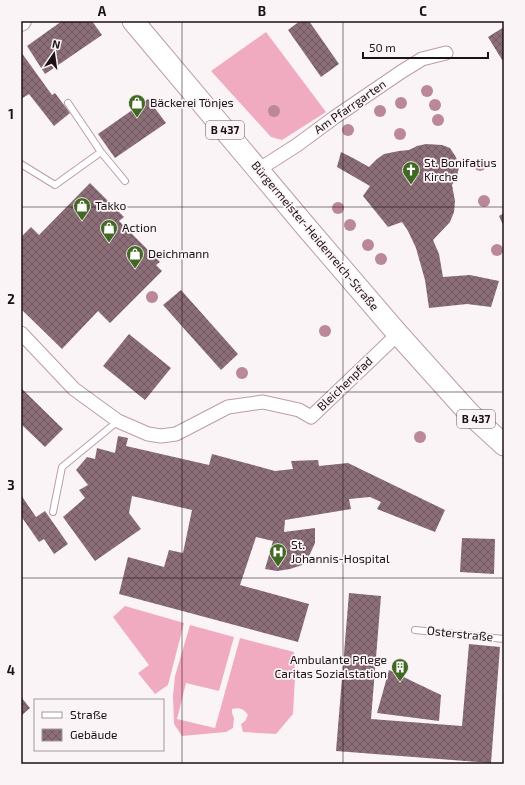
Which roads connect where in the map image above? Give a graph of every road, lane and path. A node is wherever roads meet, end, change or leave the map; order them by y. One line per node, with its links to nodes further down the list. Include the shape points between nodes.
1 (133, 21): 6 (main road, Bürgermeister-Heidenreich-Straße / B 437)
2 (446, 53): 6 (street, Am Pfarrgarten, via 422,59 412,65 297,146)
3 (68, 103): 4 (lane)
4 (101, 152): 5 (lane, via 55,185); 7 (lane)
5 (21, 164)
6 (258, 170): 9 (main road, Bürgermeister-Heidenreich-Straße / B 437)
7 (125, 180)
8 (21, 333): 10 (street, Bleichenpfad, via 74,389)
9 (398, 334): 10 (street, Bleichenpfad, via 311,417 299,410 264,402 228,408 176,434 161,436 148,434); 11 (main road, Bürgermeister-Heidenreich-Straße / B 437, via 469,413)
10 (118, 421): 12 (lane, via 62,467)
11 (504, 445)
12 (53, 512)
13 (416, 630): 14 (lane, Osterstraße)
14 (504, 639)

